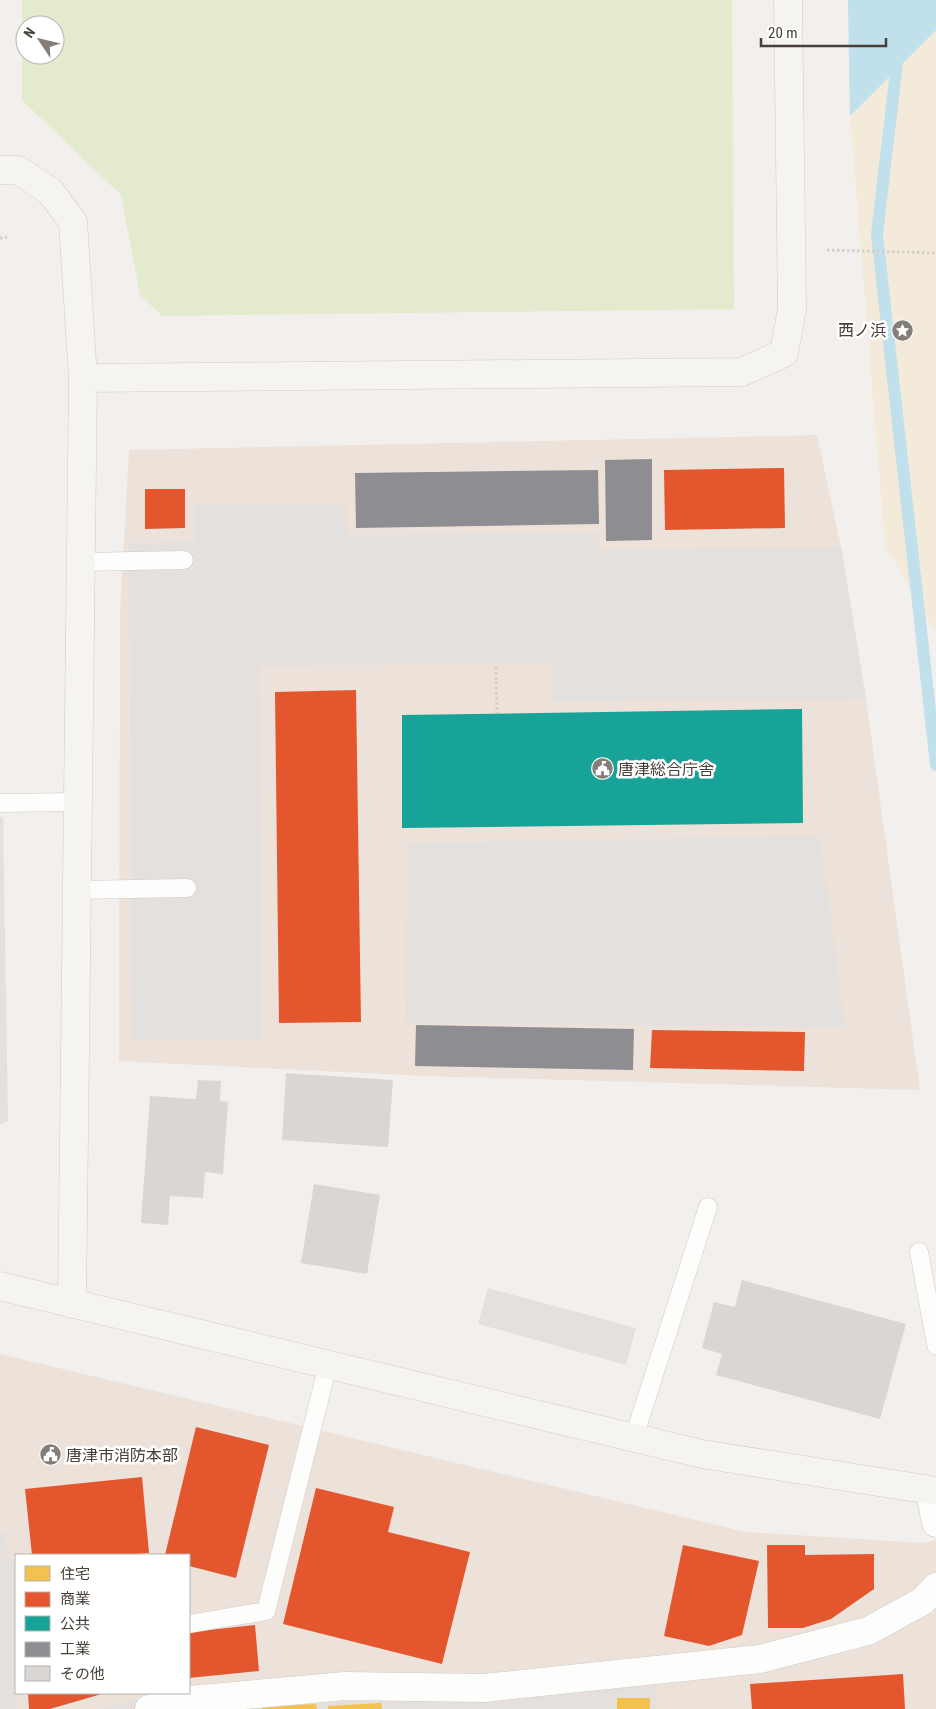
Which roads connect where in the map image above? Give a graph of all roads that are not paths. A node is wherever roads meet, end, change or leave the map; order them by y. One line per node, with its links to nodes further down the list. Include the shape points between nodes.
1 (788, 0): 3 (street, via 792,309 784,353 742,372)
2 (0, 170): 3 (street, via 18,170 50,191 73,222)
3 (83, 378): 5 (street)
4 (184, 560): 5 (lane)
5 (80, 562): 6 (street)
6 (78, 802): 7 (lane); 9 (street)
7 (0, 803)
8 (187, 888): 9 (lane)
9 (77, 890): 13 (street)
10 (708, 1207): 16 (lane)
11 (919, 1252): 14 (lane)
12 (0, 1286): 13 (street)
13 (72, 1304): 15 (street)
14 (936, 1345)
15 (328, 1365): 16 (street); 20 (lane, via 266,1611)
16 (634, 1437): 17 (street, via 702,1454)
17 (933, 1491): 18 (street)
18 (936, 1523)
19 (936, 1587): 21 (street, via 924,1601 868,1631 760,1659)
20 (190, 1624)
21 (485, 1699): 22 (street, via 346,1686)
22 (178, 1705): 23 (street)
23 (149, 1709)

